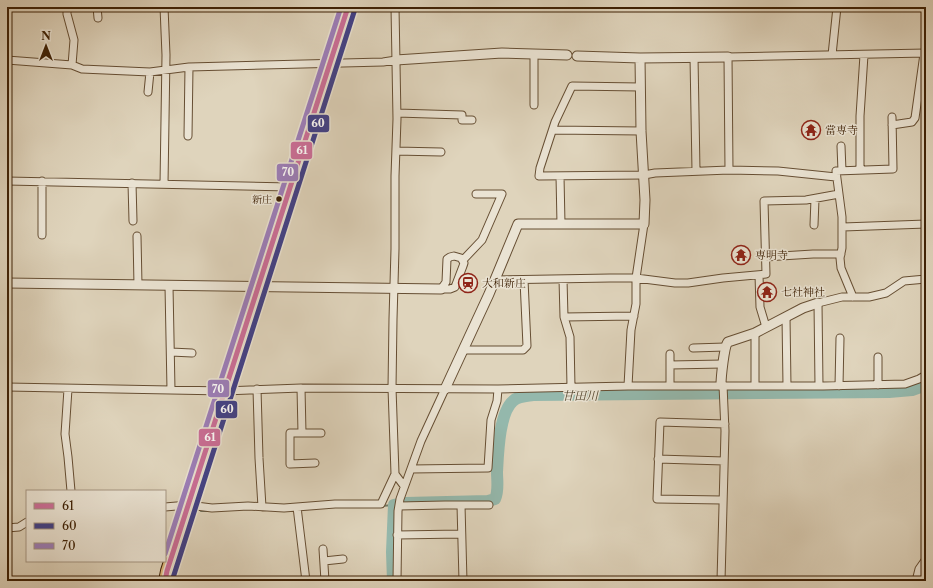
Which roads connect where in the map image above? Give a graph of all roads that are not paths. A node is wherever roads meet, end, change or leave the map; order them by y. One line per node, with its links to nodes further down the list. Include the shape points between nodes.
1 (58, 7): 2 (street)
2 (66, 7): 21 (street, via 74,40)
3 (98, 7): 8 (street)
4 (164, 7): 23 (street)
5 (348, 7): 20 (highway)
6 (395, 7): 19 (street)
7 (836, 7): 12 (street)
8 (98, 18)
9 (534, 54): 11 (street); 19 (street, via 502,53); 27 (street)
10 (925, 54): 13 (street); 31 (street, via 915,118 912,122)
11 (567, 55)
12 (832, 55): 13 (street); 16 (street)
13 (864, 55): 40 (street)
14 (577, 56): 17 (street)
15 (694, 57): 16 (street); 17 (street); 41 (street)
16 (728, 57): 38 (street)
17 (640, 58): 25 (street)
18 (7, 60): 21 (street)
19 (396, 60): 20 (street); 28 (street)
20 (330, 63): 22 (street); 49 (highway)
21 (72, 64): 24 (street, via 82,69)
22 (189, 66): 23 (street); 34 (street)
23 (166, 70): 24 (street); 48 (street)
24 (150, 72): 26 (street)
25 (640, 87): 32 (street, via 572,86); 33 (street)
26 (148, 92)
27 (534, 105)
28 (397, 113): 30 (street, via 462,115 462,120); 36 (street)
29 (892, 117): 31 (street)
30 (472, 120)
31 (892, 125): 40 (street, via 893,169)
32 (553, 130): 33 (street); 43 (street, via 539,176)
33 (641, 130): 42 (street)
34 (188, 136)
35 (841, 146): 39 (street)
36 (396, 150): 37 (street); 74 (street)
37 (441, 152)
38 (729, 170): 41 (street); 44 (street)
39 (842, 170): 40 (street); 44 (street, via 836,171)
40 (860, 170)
41 (696, 171): 42 (street)
42 (644, 175): 43 (street); 55 (street)
43 (560, 176): 54 (street)
44 (836, 176): 51 (street)
45 (7, 181): 46 (street)
46 (42, 181): 47 (street); 59 (street)
47 (132, 183): 48 (street); 53 (street)
48 (164, 184): 49 (street)
49 (290, 187): 73 (highway)
50 (476, 194): 63 (street, via 502,194 482,240)
51 (839, 194): 52 (street); 58 (street)
52 (815, 198): 57 (street); 62 (street, via 764,201)
53 (133, 221)
54 (561, 224): 55 (street); 68 (street, via 518,224)
55 (644, 224): 65 (street)
56 (926, 224): 58 (street)
57 (814, 225)
58 (843, 227): 61 (street)
59 (42, 235)
60 (137, 236): 71 (street)
61 (841, 254): 62 (street); 76 (street, via 842,273)
62 (765, 257): 64 (street, via 766,274)
63 (463, 260): 75 (street, via 455,287); 75 (street, via 458,256 447,259 446,282)
64 (759, 275): 65 (street, via 688,283); 81 (street, via 760,306)
65 (636, 278): 66 (street); 78 (street)
66 (563, 279): 69 (street); 79 (street)
67 (926, 279): 76 (street, via 904,281 886,293 869,297)
68 (494, 280): 69 (street); 86 (street)
69 (524, 280): 86 (street, via 524,350)
70 (7, 283): 71 (street)
71 (138, 285): 72 (street)
72 (169, 286): 73 (street); 87 (street)
73 (258, 286): 74 (street); 111 (highway)
74 (394, 289): 75 (street); 105 (street)
75 (441, 289)
76 (853, 296): 77 (street)
77 (818, 303): 80 (street); 100 (street)
78 (634, 316): 79 (street); 95 (street, via 630,338)
79 (564, 317): 103 (street, via 570,337)
80 (786, 317): 81 (street); 99 (street)
81 (766, 327): 82 (street)
82 (755, 333): 84 (street, via 728,342); 98 (street)
83 (840, 338): 101 (street)
84 (725, 347): 85 (street); 91 (street)
85 (693, 348)
86 (463, 350): 108 (street)
87 (171, 352): 88 (street); 110 (street)
88 (192, 353)
89 (670, 354): 92 (street)
90 (878, 357): 94 (street)
91 (723, 364): 92 (street); 97 (street)
92 (670, 365): 96 (street)
93 (926, 375): 94 (street, via 904,384)
94 (878, 385): 101 (street)
95 (628, 386): 96 (street); 103 (street)
96 (670, 386): 97 (street)
97 (723, 386): 98 (street); 112 (street)
98 (755, 386): 99 (street)
99 (787, 386): 100 (street)
100 (819, 386): 101 (street)
101 (839, 386)
102 (7, 387): 106 (street)
103 (571, 387): 109 (street)
104 (301, 388): 105 (street); 107 (street); 113 (street)
105 (392, 388): 108 (street); 119 (street)
106 (68, 389): 110 (street); 121 (street, via 65,434)
107 (257, 389): 111 (street); 128 (street)
108 (445, 389): 109 (street); 118 (street)
109 (498, 389): 118 (street, via 491,420 488,468)
110 (171, 390): 111 (street)
111 (226, 391): 124 (highway)
112 (725, 424): 115 (street, via 660,422); 116 (street)
113 (302, 433): 114 (street); 117 (street, via 290,433 290,464)
114 (321, 433)
115 (658, 459): 116 (street); 122 (street, via 657,498)
116 (724, 461): 122 (street)
117 (315, 463)
118 (411, 469): 120 (street)
119 (395, 474): 120 (street); 129 (street, via 381,504)
120 (404, 486): 123 (street)
121 (71, 490)
122 (722, 500): 145 (street)
123 (399, 503): 125 (street); 133 (street)
124 (188, 505): 127 (street); 128 (street, via 212,508); 140 (highway)
125 (461, 505): 126 (street); 132 (street)
126 (489, 505)
127 (166, 507)
128 (262, 507): 129 (street)
129 (297, 509): 141 (street)
130 (26, 523): 131 (street, via 19,527)
131 (7, 528): 138 (street)
132 (461, 534): 133 (street); 144 (street)
133 (397, 535): 143 (street)
134 (323, 549): 137 (street)
135 (343, 559): 137 (street)
136 (926, 559): 146 (street, via 919,569)
137 (324, 560): 142 (street)
138 (7, 564): 139 (street)
139 (7, 581)
140 (165, 581)
141 (306, 581)
142 (325, 581)
143 (397, 581)
144 (463, 581)
145 (721, 581)
146 (916, 581)

